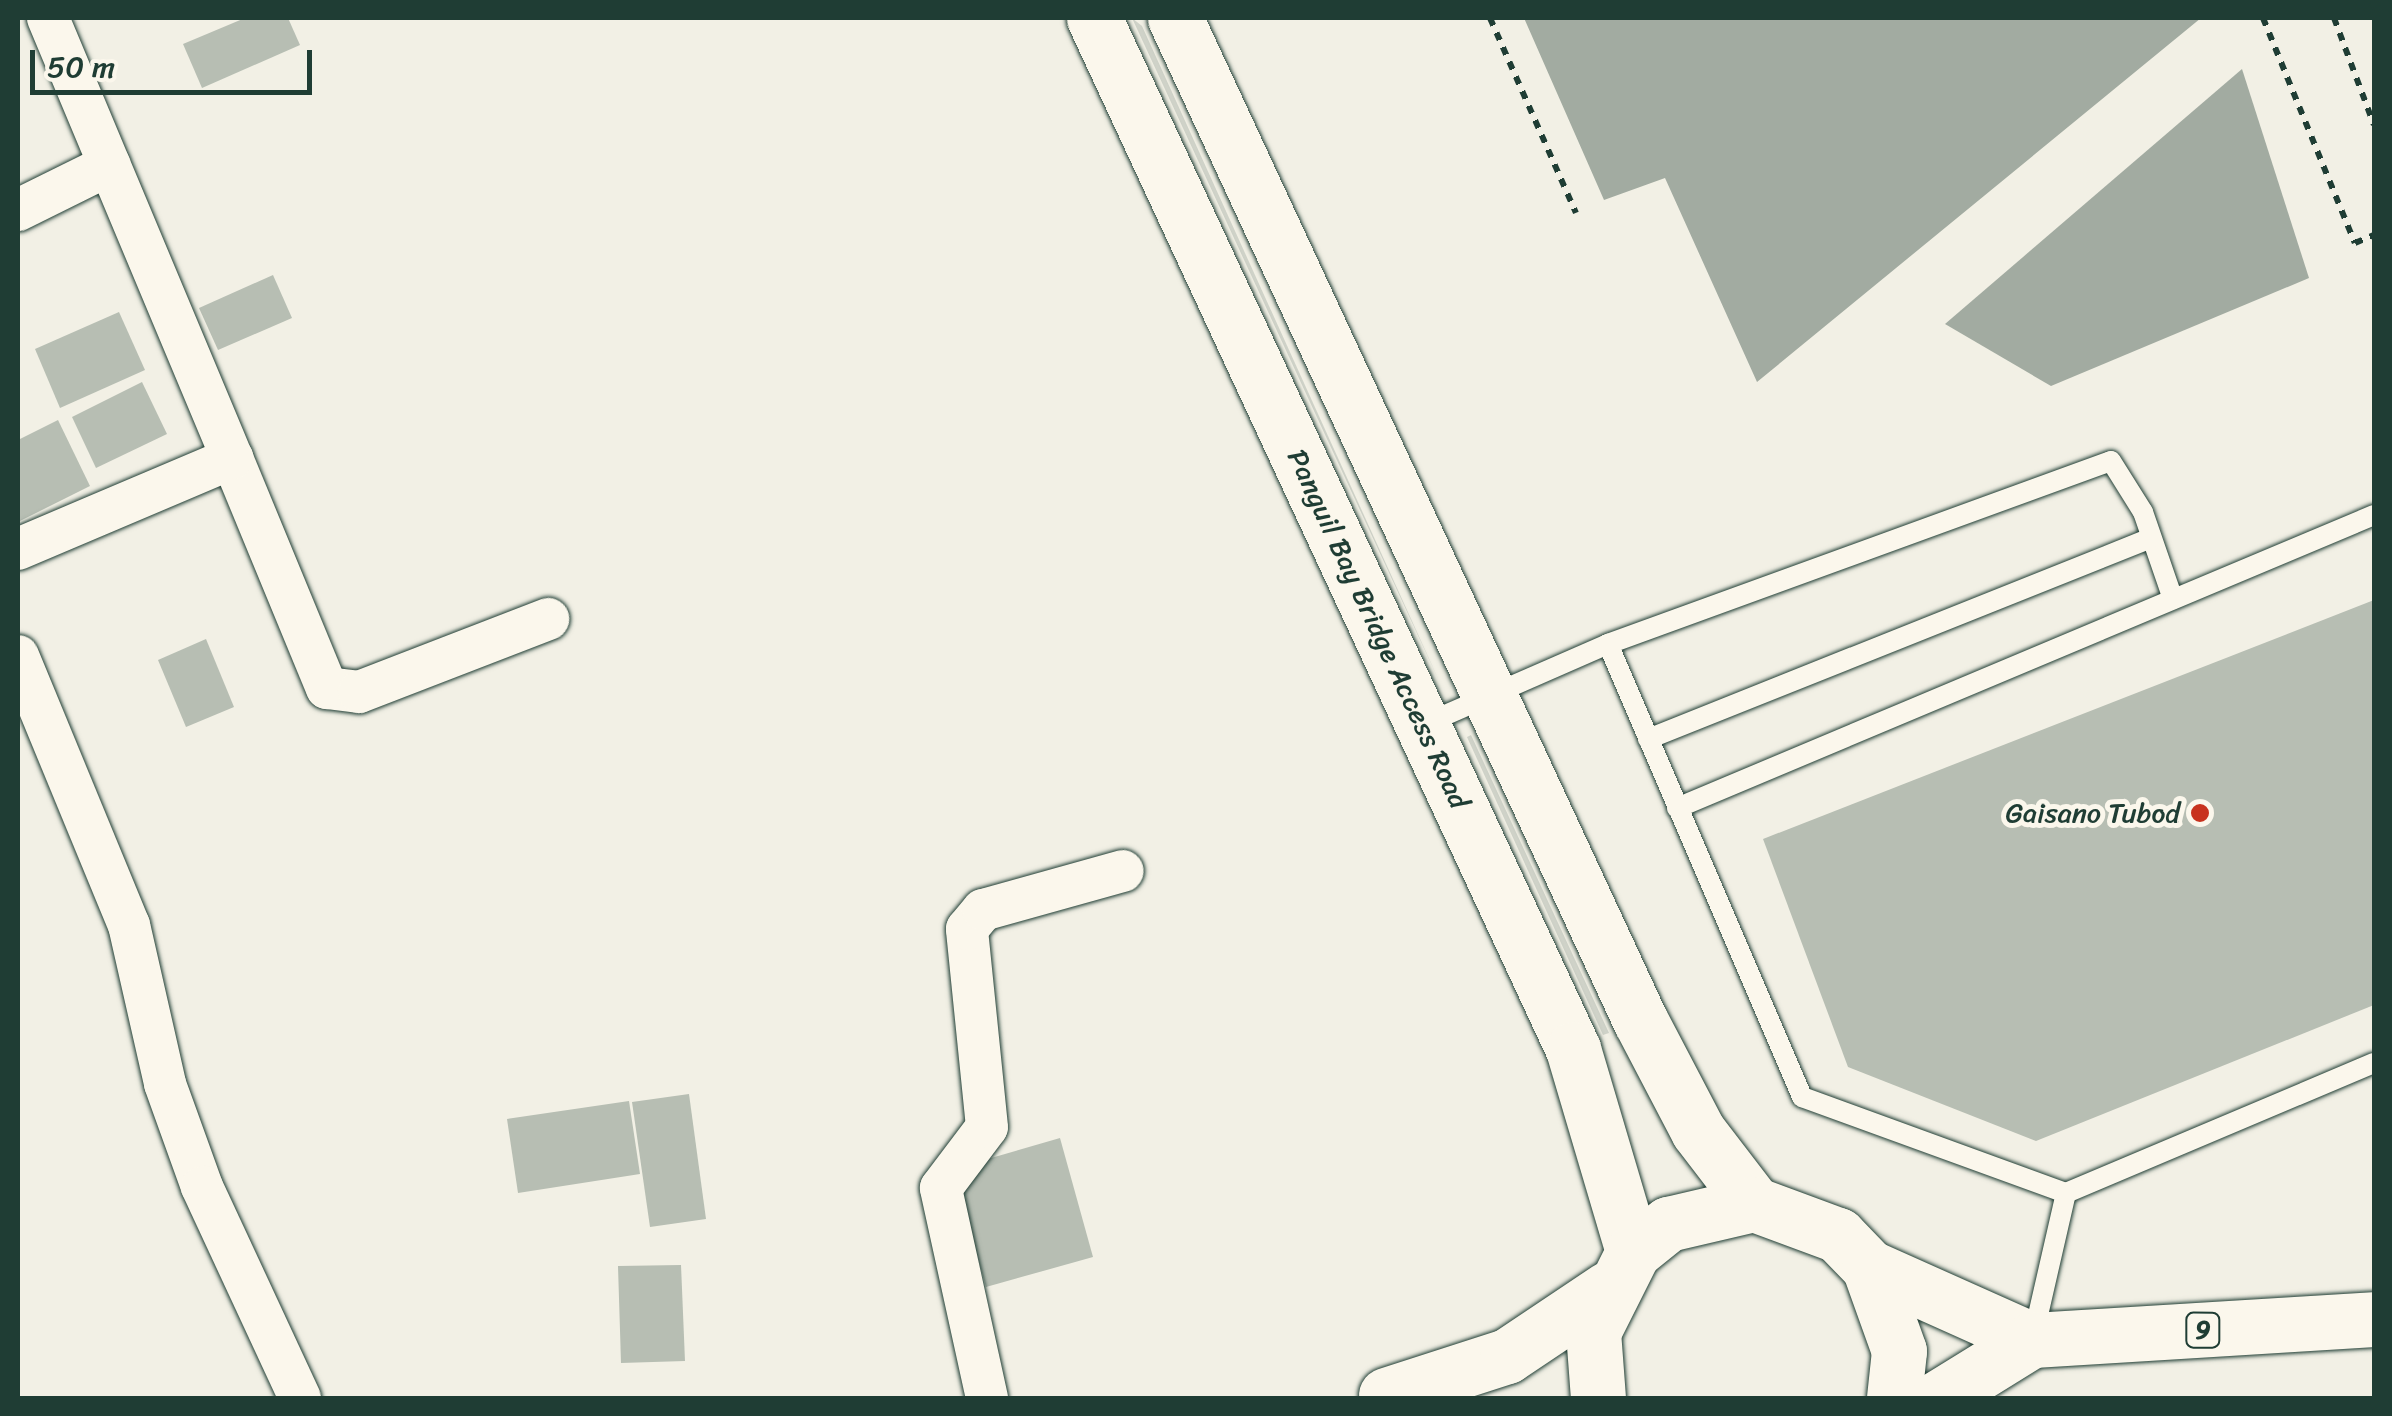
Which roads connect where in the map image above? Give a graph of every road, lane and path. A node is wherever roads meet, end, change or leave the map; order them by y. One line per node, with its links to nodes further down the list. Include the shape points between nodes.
1 (48, 18): 8 (street)
2 (1094, 18): 21 (highway, Panguil Bay Bridge Access Road)
3 (1175, 18): 20 (highway)
4 (1490, 18): 10 (path)
5 (2263, 18): 11 (path, via 2354,243)
6 (2334, 18): 7 (path)
7 (2374, 125)
8 (109, 165): 9 (street); 12 (street)
9 (18, 210)
10 (1576, 213)
11 (2374, 235)
12 (232, 458): 15 (street); 17 (street, via 327,688 359,692)
13 (2374, 515): 16 (lane)
14 (2151, 538): 16 (lane); 18 (lane, via 2122,474 2111,461 2092,464); 22 (lane)
15 (18, 549)
16 (2173, 599): 23 (lane)
17 (548, 619)
18 (1608, 644): 20 (lane); 22 (lane)
19 (18, 656): 33 (street, via 129,924 164,1084 202,1187)
20 (1489, 694): 21 (lane); 27 (highway, via 1670,1081)
21 (1422, 726): 29 (highway, Panguil Bay Bridge Access Road, via 1573,1049)
22 (1648, 740): 23 (lane)
23 (1677, 808): 26 (lane, via 1802,1097)
24 (1123, 871): 34 (street, via 983,910 966,929 986,1127 941,1188)
25 (2374, 1063): 26 (lane)
26 (2066, 1193): 31 (lane)
27 (1754, 1204): 28 (highway, 9, via 1838,1235); 29 (highway, via 1682,1219)
28 (1869, 1267): 31 (highway, 9); 36 (highway, 9, via 1899,1351)
29 (1620, 1271): 32 (highway, via 1507,1356); 35 (highway, via 1594,1332)
30 (2374, 1319): 31 (highway, 9)
31 (2032, 1340): 37 (highway, 9)
32 (1386, 1397)
33 (300, 1398)
34 (987, 1398)
35 (1598, 1398)
36 (1894, 1398)
37 (1938, 1398)

